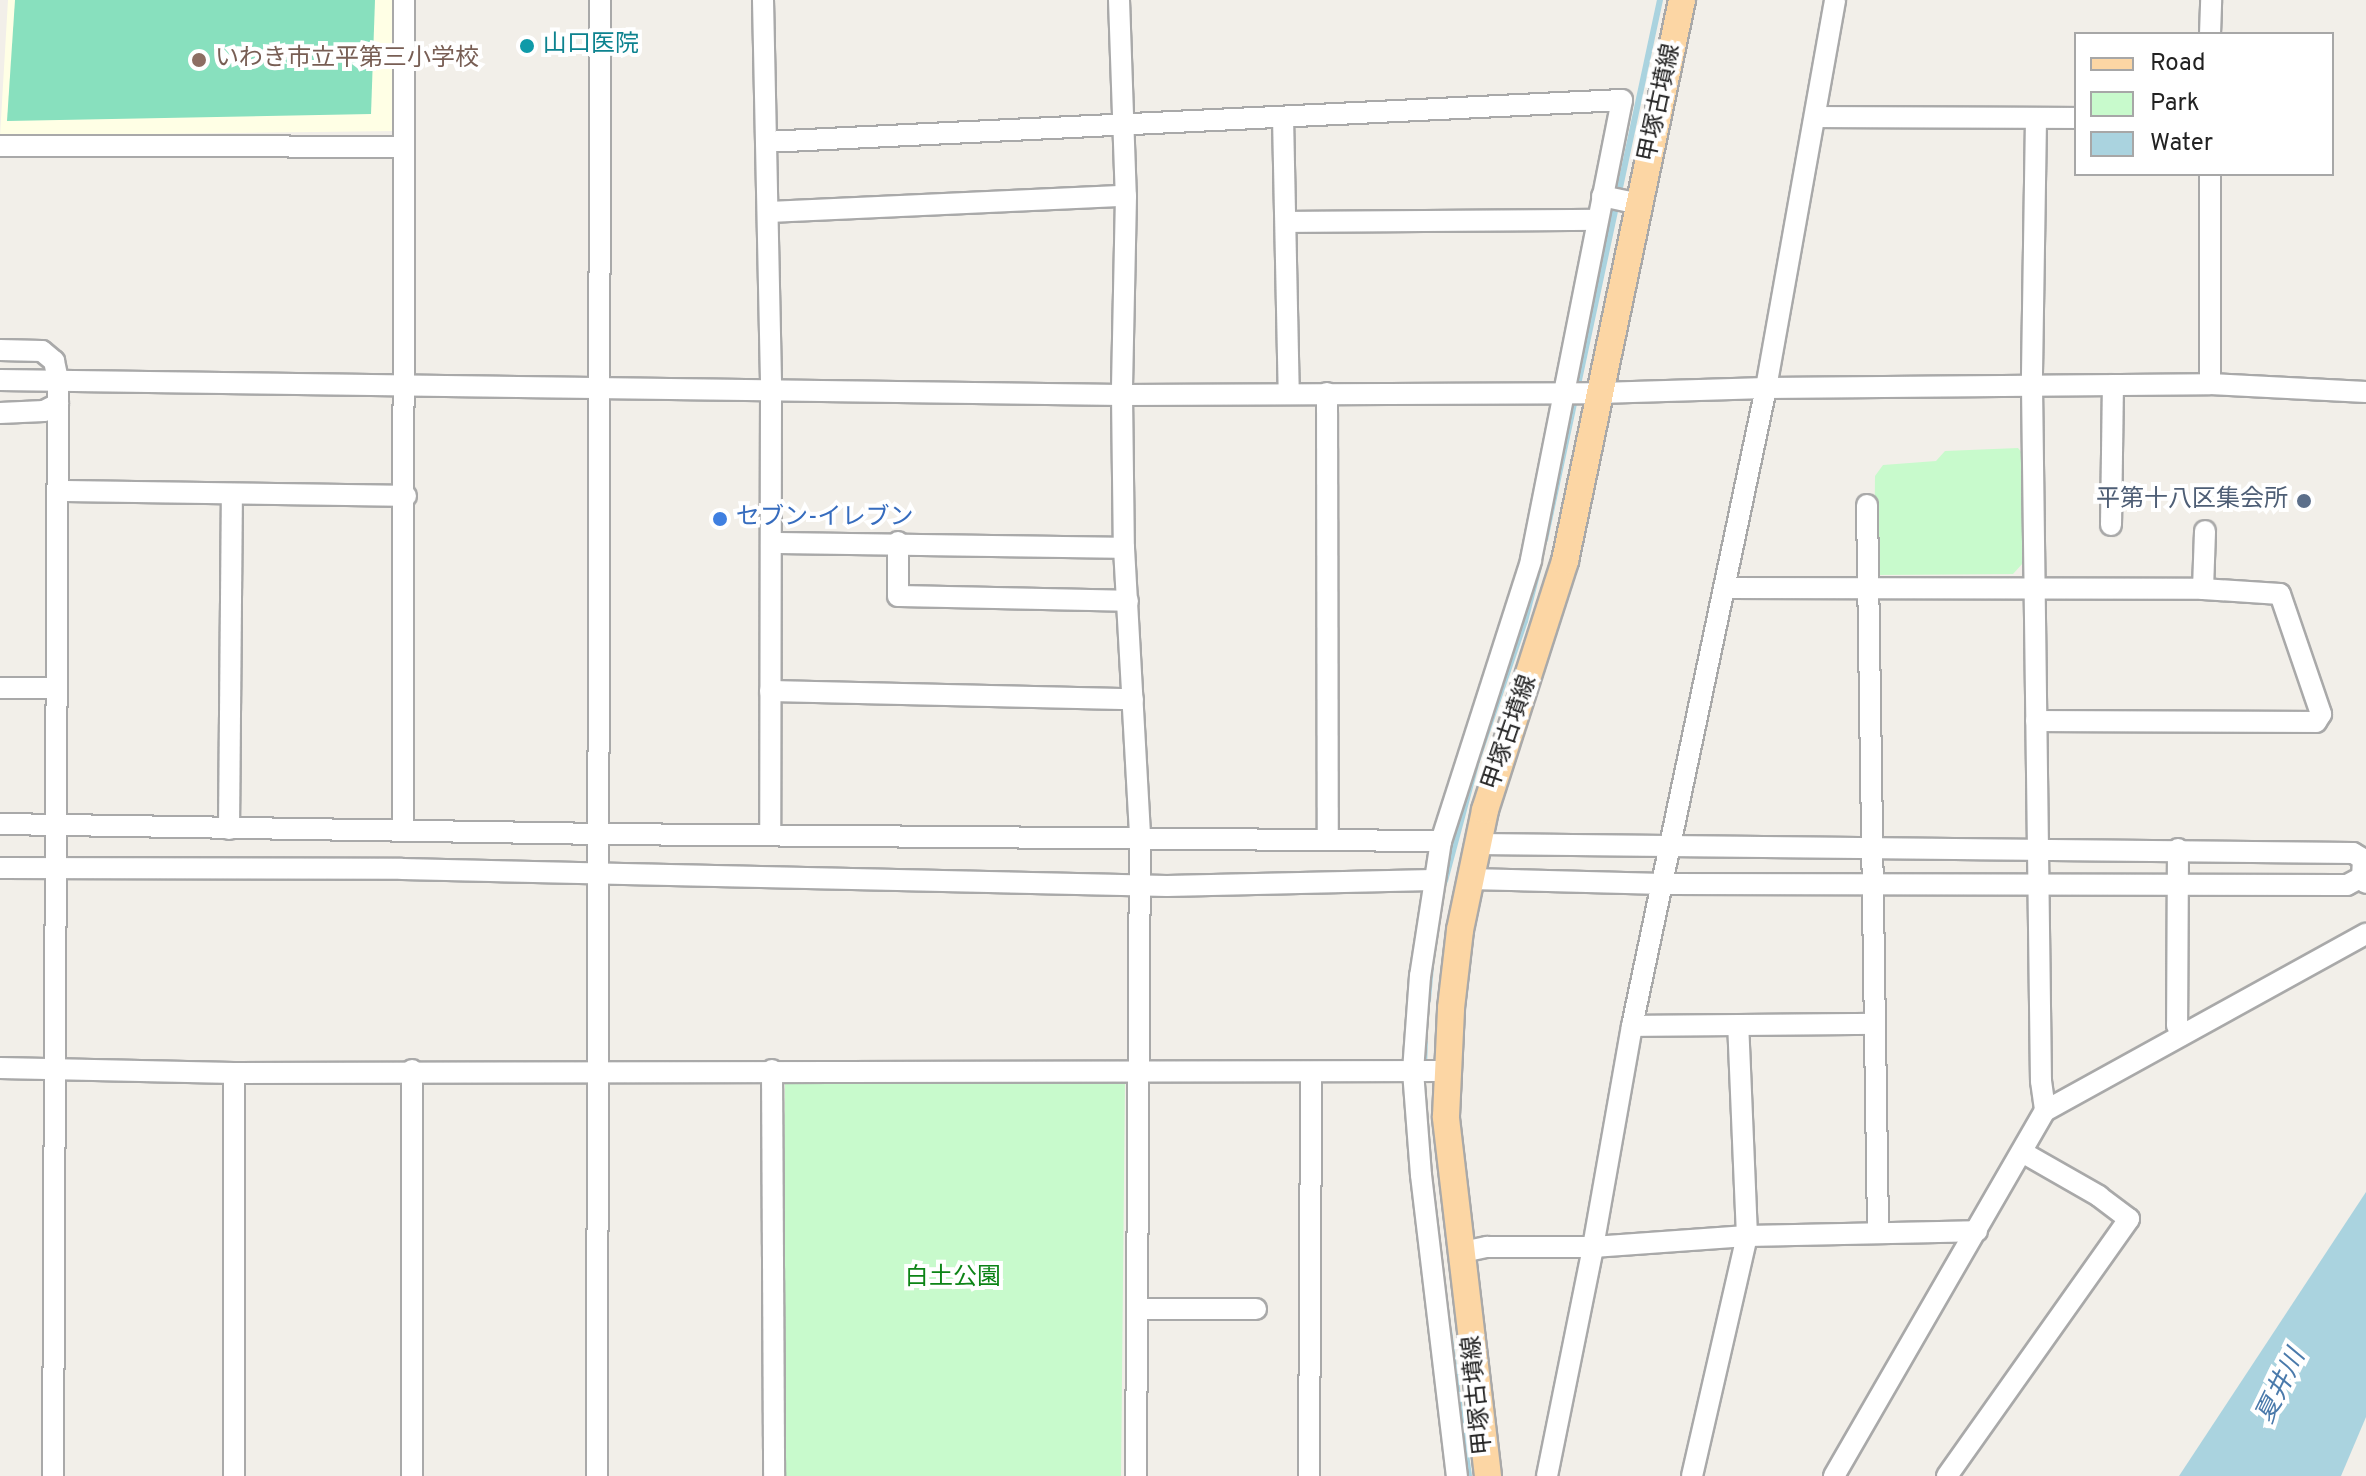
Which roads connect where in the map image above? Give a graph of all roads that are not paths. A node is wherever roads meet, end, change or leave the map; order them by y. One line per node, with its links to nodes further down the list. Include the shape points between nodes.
1 (404, 0): 16 (street)
2 (600, 0): 30 (street)
3 (763, 0): 14 (street)
4 (1119, 0): 13 (street)
5 (1682, 0): 19 (main road, 甲塚古墳線)
6 (1835, 0): 10 (street)
7 (2211, 0): 8 (street)
8 (2210, 32)
9 (1283, 117): 13 (street); 19 (street, via 1622,100); 22 (street)
10 (1817, 117): 12 (street); 31 (street)
11 (2074, 118): 12 (street)
12 (2036, 119): 29 (street)
13 (1122, 126): 14 (street); 18 (street)
14 (766, 142): 20 (street)
15 (0, 146): 16 (street)
16 (403, 147): 28 (street)
17 (2210, 176): 26 (street)
18 (1126, 196): 20 (street); 37 (street)
19 (1620, 200): 21 (street); 36 (main road, 甲塚古墳線)
20 (768, 212): 32 (street)
21 (1597, 220): 22 (street); 36 (street)
22 (1288, 222): 34 (street)
23 (0, 350): 25 (street, via 42,351 54,361)
24 (0, 380): 25 (street)
25 (58, 380): 28 (street); 38 (street)
26 (2210, 384): 27 (street); 33 (street)
27 (2113, 385): 29 (street); 44 (street)
28 (405, 386): 30 (street); 42 (street)
29 (2032, 386): 31 (street); 53 (street)
30 (600, 388): 32 (street); 69 (street)
31 (1766, 388): 36 (street); 52 (street)
32 (771, 391): 37 (street); 49 (street)
33 (2366, 392)
34 (1289, 393): 35 (street); 37 (street)
35 (1327, 393): 36 (street); 72 (street)
36 (1580, 393): 46 (street); 47 (main road, 甲塚古墳線)
37 (1122, 395): 50 (street)
38 (58, 404): 39 (street, via 44,411); 40 (street)
39 (0, 413)
40 (58, 491): 41 (street); 59 (street)
41 (232, 495): 42 (street); 67 (street)
42 (406, 496): 68 (street)
43 (1867, 505): 51 (street)
44 (2111, 525)
45 (2205, 531): 54 (street)
46 (1536, 533): 47 (street); 56 (street)
47 (1570, 537): 57 (main road, 甲塚古墳線)
48 (898, 542): 49 (street); 50 (street); 55 (street, via 898,596)
49 (771, 543): 60 (street)
50 (1124, 548): 55 (street)
51 (1866, 586): 52 (street); 53 (street); 76 (street)
52 (1724, 588): 75 (street)
53 (2035, 588): 54 (street); 62 (street)
54 (2203, 589): 62 (street, via 2280,594 2321,714 2316,722)
55 (1128, 601): 61 (street)
56 (1514, 615): 57 (street); 63 (street)
57 (1548, 620): 64 (main road, 甲塚古墳線)
58 (0, 688): 59 (street)
59 (57, 688): 66 (street)
60 (770, 691): 61 (street); 70 (street)
61 (1133, 699): 71 (street)
62 (2036, 721): 78 (street)
63 (1478, 722): 64 (street); 73 (street)
64 (1511, 733): 74 (main road, 甲塚古墳線)
65 (0, 824): 66 (street)
66 (55, 827): 67 (street); 80 (street)
67 (229, 829): 68 (street)
68 (403, 830): 69 (street)
69 (600, 834): 70 (street); 81 (street)
70 (770, 835): 71 (street)
71 (1140, 837): 72 (street); 89 (street)
72 (1328, 840): 73 (street)
73 (1441, 841): 83 (street)
74 (1477, 844): 75 (street); 82 (main road, 甲塚古墳線)
75 (1671, 846): 76 (street); 86 (street)
76 (1871, 849): 78 (street); 87 (street)
77 (2178, 849): 78 (street); 84 (street, via 2353,853 2363,859); 88 (street)
78 (2040, 850): 85 (street)
79 (0, 868): 80 (street)
80 (55, 870): 81 (street, via 402,869); 99 (street)
81 (600, 876): 89 (street); 100 (street)
82 (1469, 879): 86 (street); 101 (main road, 甲塚古墳線)
83 (1433, 880): 89 (street); 101 (street, via 1420,976)
84 (2364, 880): 88 (street, via 2347,885)
85 (2040, 883): 87 (street); 88 (street); 104 (street)
86 (1664, 884): 87 (street); 93 (street)
87 (1872, 884): 91 (street)
88 (2179, 884): 94 (street)
89 (1138, 886): 96 (street)
90 (2366, 934): 94 (street)
91 (1874, 1024): 92 (street); 108 (street)
92 (1738, 1025): 93 (street); 109 (street)
93 (1632, 1026): 110 (street)
94 (2181, 1035): 104 (street)
95 (0, 1068): 99 (street)
96 (1138, 1069): 98 (street); 102 (street); 112 (street)
97 (412, 1070): 100 (street); 103 (street); 116 (street)
98 (772, 1070): 100 (street); 118 (street)
99 (55, 1071): 103 (street); 114 (street)
100 (597, 1071): 117 (street)
101 (1429, 1071): 102 (street); 106 (main road, 甲塚古墳線)
102 (1311, 1072): 120 (street)
103 (234, 1073): 115 (street)
104 (2045, 1111): 105 (street)
105 (2022, 1152): 107 (street); 126 (street, via 2129,1219)
106 (1435, 1174): 111 (main road, 甲塚古墳線); 121 (street)
107 (1977, 1231): 108 (street); 125 (street)
108 (1878, 1233): 109 (street)
109 (1747, 1236): 110 (street); 124 (street)
110 (1593, 1247): 111 (street, via 1487,1247); 123 (street)
111 (1463, 1252): 122 (main road, 甲塚古墳線)
112 (1138, 1309): 113 (street); 119 (street)
113 (1256, 1309)
114 (53, 1476)
115 (234, 1476)
116 (412, 1476)
117 (597, 1476)
118 (774, 1476)
119 (1136, 1476)
120 (1309, 1476)
121 (1457, 1476)
122 (1488, 1476)
123 (1547, 1476)
124 (1692, 1476)
125 (1834, 1476)
126 (1947, 1476)

